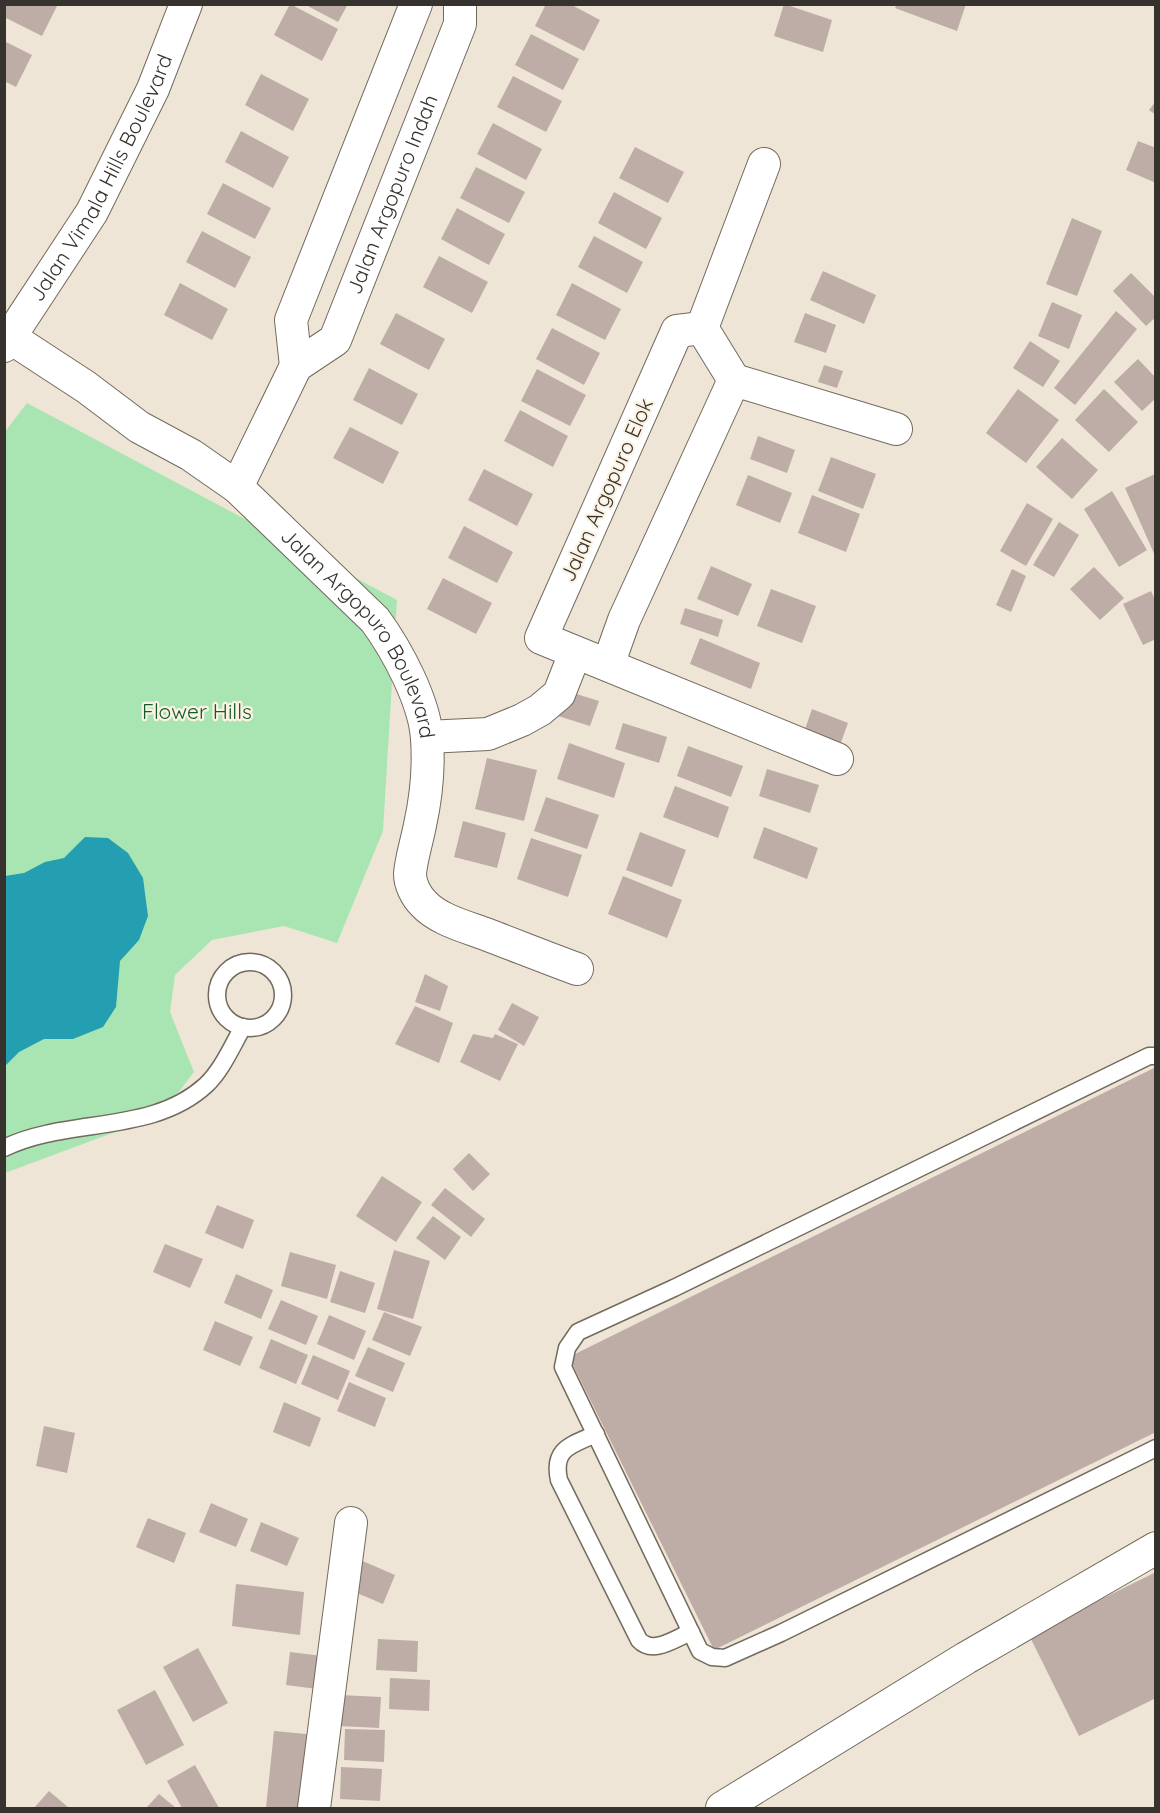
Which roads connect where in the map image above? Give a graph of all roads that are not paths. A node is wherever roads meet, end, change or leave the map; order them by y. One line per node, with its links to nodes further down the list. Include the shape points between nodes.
1 (186, 4): 6 (street, Jalan Vimala Hills Boulevard, via 153,89 92,212)
2 (416, 4): 7 (street, via 291,320)
3 (460, 4): 7 (street, Jalan Argopuro Indah, via 460,24 335,340)
4 (764, 164): 5 (street)
5 (702, 328): 8 (street); 11 (street, Jalan Argopuro Elok, via 677,331 542,638)
6 (7, 339): 10 (street, Jalan Argopuro Boulevard)
7 (296, 366): 10 (street)
8 (734, 380): 9 (street); 12 (street, via 624,620)
9 (896, 429)
10 (237, 487): 13 (street, Jalan Argopuro Boulevard, via 375,620 391,642 414,692)
11 (575, 653): 12 (street, Jalan Argopuro Elok); 13 (street, via 559,694 540,710 488,734)
12 (608, 665): 14 (street, Jalan Argopuro Elok)
13 (427, 737): 15 (street, Jalan Argopuro Boulevard, via 422,816 410,874 413,888 434,912)
14 (837, 759)
15 (577, 969)
16 (243, 1027): 18 (lane, via 218,1072 190,1097 144,1115 35,1137)
17 (1155, 1056): 19 (lane, via 1139,1060 578,1332 567,1348 563,1367)
18 (4, 1148)
19 (596, 1434): 23 (lane); 23 (lane, via 561,1454 557,1471 560,1480 639,1640 654,1648)
20 (1155, 1448): 23 (lane, via 726,1658 700,1651)
21 (351, 1523): 24 (street)
22 (1155, 1548): 25 (street, via 966,1658)
23 (691, 1632)
24 (314, 1809)
25 (722, 1809)

